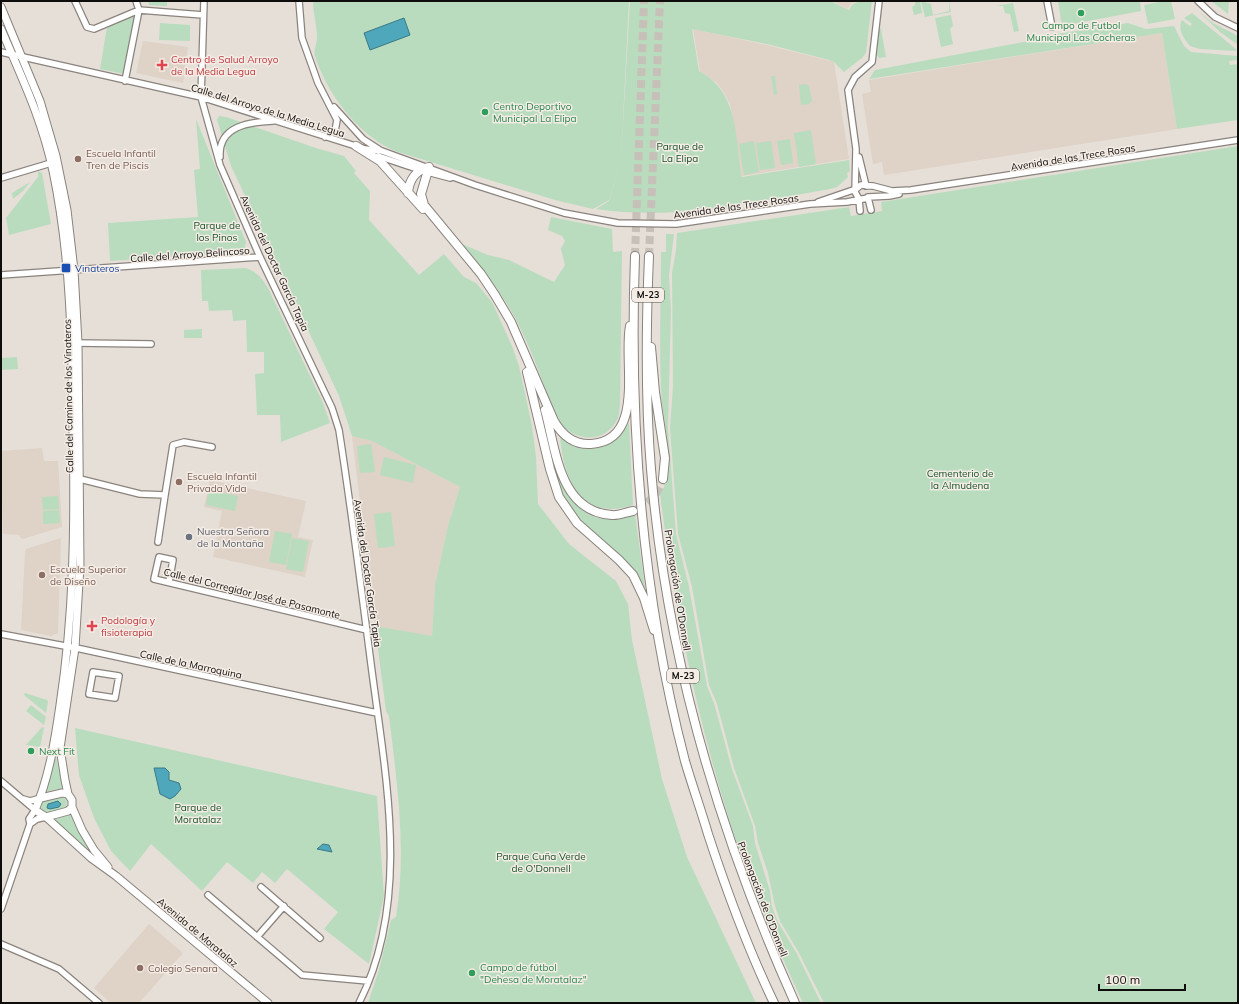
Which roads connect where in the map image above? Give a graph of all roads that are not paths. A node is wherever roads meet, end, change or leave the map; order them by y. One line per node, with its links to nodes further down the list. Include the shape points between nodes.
1 (75, 1): 9 (street, via 87,27 94,29)
2 (136, 1): 9 (street)
3 (204, 1): 10 (street, Avenida del Doctor García Tapia)
4 (299, 1): 19 (street, via 302,38 318,83)
5 (879, 1): 27 (street, via 872,62 855,77 848,90)
6 (1047, 1): 11 (street)
7 (1198, 1): 12 (street, via 1215,17)
8 (1, 7): 16 (main road, Calle del Camino de los Vinateros)
9 (140, 10): 10 (street); 17 (street)
10 (203, 15): 18 (street, Avenida del Doctor García Tapia)
11 (1052, 27)
12 (1238, 28)
13 (1, 29): 15 (main road, Calle del Camino de los Vinateros)
14 (1, 52): 15 (street, Calle del Arroyo de la Media Legua)
15 (14, 56): 16 (street, Calle del Arroyo de la Media Legua); 29 (main road, Calle del Camino de los Vinateros, via 38,116)
16 (23, 58): 17 (street, Calle del Arroyo de la Media Legua); 47 (main road, Calle del Camino de los Vinateros, via 40,101 56,156 67,210)
17 (125, 81): 18 (street, Calle del Arroyo de la Media Legua)
18 (201, 98): 20 (street, Calle del Arroyo de la Media Legua); 30 (street, Avenida del Doctor García Tapia)
19 (328, 100): 21 (street); 22 (street, via 336,115)
20 (278, 121): 23 (street, Calle del Arroyo de la Media Legua); 30 (street, Avenida del Doctor García Tapia, via 252,123 228,133 219,151)
21 (348, 123): 22 (street); 28 (street, via 363,139)
22 (337, 125): 23 (street, via 335,132)
23 (325, 137): 25 (street, Calle del Arroyo de la Media Legua)
24 (1238, 140): 35 (street, Avenida de las Trece Rosas)
25 (356, 146): 26 (street, Calle del Arroyo de la Media Legua); 36 (highway, via 380,161)
26 (365, 149): 28 (street, Calle del Arroyo de la Media Legua); 31 (street, Calle del Arroyo de la Media Legua, via 382,158)
27 (856, 149): 33 (street); 34 (street)
28 (382, 151): 31 (street, Calle del Arroyo de la Media Legua)
29 (51, 163): 32 (street); 47 (main road, Calle del Camino de los Vinateros)
30 (220, 165): 46 (street, Avenida del Doctor García Tapia)
31 (425, 170): 36 (highway, via 410,182); 42 (street, Calle del Arroyo de la Media Legua, via 564,213); 43 (highway, via 420,198)
32 (1, 178)
33 (867, 187): 34 (street, Avenida de las Trece Rosas, via 861,185); 35 (street, Avenida de las Trece Rosas, via 892,191); 37 (street, via 870,192)
34 (856, 189): 38 (street); 39 (street, Avenida de las Trece Rosas)
35 (911, 190): 37 (street, Avenida de las Trece Rosas)
36 (408, 193): 43 (highway)
37 (868, 198): 38 (street, Avenida de las Trece Rosas); 40 (street)
38 (859, 199): 39 (street, Avenida de las Trece Rosas); 41 (street)
39 (810, 204): 42 (street, Avenida de las Trece Rosas, via 690,222)
40 (871, 210)
41 (860, 211)
42 (640, 224)
43 (462, 252): 53 (highway, via 495,295)
44 (635, 256): 49 (highway, M-23)
45 (649, 256): 50 (highway, Prolongación de O'Donnell / M-23)
46 (260, 257): 47 (street, Calle del Arroyo Belincoso); 62 (street, Avenida del Doctor García Tapia, via 329,401 339,430)
47 (71, 271): 48 (street, Calle del Arroyo Belincoso); 51 (main road, Calle del Camino de los Vinateros)
48 (1, 275)
49 (633, 308): 54 (highway, via 628,333 628,405 625,420 613,436 591,444 569,439 558,427); 65 (highway, M-23, via 638,474)
50 (647, 333): 57 (highway, via 652,350 655,392 665,458); 89 (highway, Prolongación de O'Donnell / M-23, via 651,469 663,568 681,667 704,758 729,838 748,892)
51 (75, 343): 52 (street); 56 (main road, Calle del Camino de los Vinateros)
52 (150, 344)
53 (521, 344): 54 (highway); 65 (highway, via 559,497 577,523 633,576 644,598)
54 (539, 390): 59 (highway, via 563,480 572,495 586,508 600,513 613,516)
55 (212, 447): 58 (street, via 184,442 173,445)
56 (77, 478): 58 (street, via 140,494); 64 (main road, Calle del Camino de los Vinateros, via 80,566)
57 (663, 479)
58 (165, 495): 60 (street)
59 (633, 511)
60 (158, 542)
61 (168, 582): 61 (street, Calle del Corregidor José de Pasamonte, via 173,560 159,557 154,579); 62 (street, Calle del Corregidor José de Pasamonte)
62 (366, 630): 67 (street, Avenida del Doctor García Tapia)
63 (1, 634): 64 (street, Calle de la Marroquina)
64 (71, 648): 67 (street, Calle de la Marroquina); 69 (main road, Calle del Camino de los Vinateros, via 60,748); 71 (main road, Calle del Camino de los Vinateros)
65 (661, 653): 88 (highway, M-23, via 685,762 722,875 759,972)
66 (115, 698): 66 (street, via 89,694 93,672 119,676)
67 (377, 713): 84 (street, Avenida del Doctor García Tapia, via 390,829 388,896 382,932)
68 (1, 781): 70 (street)
69 (68, 794): 71 (main road); 72 (main road, Calle del Camino de los Vinateros, via 72,800)
70 (21, 798): 71 (street, via 30,801); 73 (street)
71 (40, 798): 73 (main road, Calle del Camino de los Vinateros)
72 (72, 807): 74 (main road, via 68,811); 76 (main road, Avenida de Moratalaz, via 94,850)
73 (35, 810): 74 (main road, Avenida de Moratalaz); 75 (street, via 29,819)
74 (46, 818): 75 (street, via 37,819); 76 (main road, Avenida de Moratalaz, via 91,858)
75 (30, 824): 80 (street)
76 (116, 876): 86 (main road, Avenida de Moratalaz)
77 (262, 887): 79 (street)
78 (208, 895): 81 (street)
79 (284, 906): 81 (street); 82 (street)
80 (1, 909)
81 (257, 937): 84 (street, via 302,975)
82 (320, 938)
83 (1, 944): 85 (street, via 59,969)
84 (368, 981): 87 (street, Avenida del Doctor García Tapia)
85 (99, 1003)
86 (268, 1003)
87 (359, 1003)
88 (774, 1003)
89 (795, 1003)

